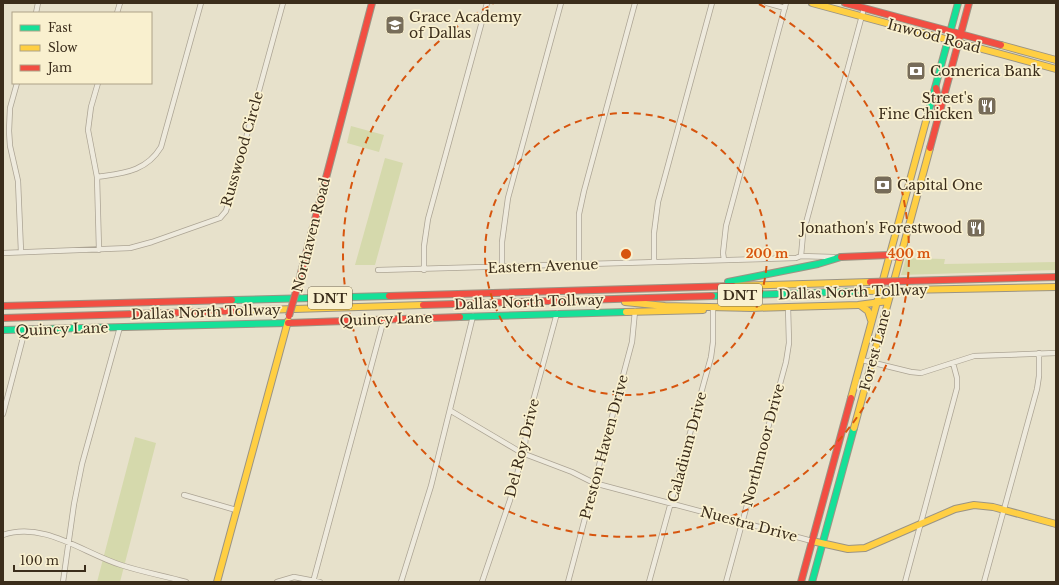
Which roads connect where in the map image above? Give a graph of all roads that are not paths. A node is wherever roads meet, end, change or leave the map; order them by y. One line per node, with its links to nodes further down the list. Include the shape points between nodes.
1 (201, 3): 30 (street, via 161,147 146,166 132,172)
2 (283, 3): 31 (street, Russwood Circle, via 226,210 220,218 152,242 130,248)
3 (372, 3): 61 (main road, Northaven Road, bridge)
4 (487, 3): 43 (street, via 428,219)
5 (561, 3): 41 (street, via 508,198)
6 (635, 3): 40 (street, via 583,198 578,232)
7 (712, 3): 39 (street, via 658,202)
8 (767, 3): 13 (street)
9 (812, 3): 15 (main road, Inwood Road)
10 (845, 3): 14 (main road, Inwood Road)
11 (958, 3): 16 (main road, Forest Lane)
12 (969, 3): 17 (main road, Forest Lane)
13 (786, 5): 38 (street, via 726,226)
14 (864, 8): 15 (street); 16 (main road, Inwood Road)
15 (862, 17): 18 (main road, Inwood Road); 34 (street, via 804,234)
16 (951, 31): 17 (main road, Inwood Road); 18 (main road, Forest Lane)
17 (961, 34): 19 (main road, Forest Lane); 20 (main road, Inwood Road)
18 (948, 40): 19 (main road, Inwood Road); 26 (main road, Forest Lane)
19 (958, 43): 21 (main road, Inwood Road); 27 (main road, Forest Lane)
20 (1020, 50): 21 (main road); 22 (main road, Inwood Road)
21 (1017, 59): 23 (main road, Inwood Road)
22 (1056, 60)
23 (1056, 70)
24 (17, 84): 32 (street, via 10,108 9,131 18,181)
25 (98, 84): 30 (street, via 88,130)
26 (936, 86): 27 (main road); 28 (main road, Forest Lane)
27 (938, 117): 29 (main road, Forest Lane)
28 (922, 138): 29 (main road); 35 (main road, Forest Lane)
29 (932, 141): 37 (main road, Forest Lane)
30 (97, 177): 31 (street)
31 (99, 250): 32 (street, Russwood Circle)
32 (21, 252): 33 (street, Russwood Circle)
33 (3, 253)
34 (801, 256): 36 (street, Eastern Avenue); 38 (street, Eastern Avenue)
35 (890, 256): 36 (main road, Eastern Avenue); 37 (main road, Eastern Avenue); 49 (main road, Forest Lane)
36 (841, 257): 45 (main road)
37 (900, 258): 48 (main road, Forest Lane)
38 (724, 260): 39 (street, Eastern Avenue)
39 (654, 262): 40 (street, Eastern Avenue)
40 (579, 265): 41 (street, Eastern Avenue)
41 (502, 267): 43 (street, Eastern Avenue)
42 (378, 270): 43 (street, Eastern Avenue)
43 (424, 270)
44 (1056, 278): 45 (main road, Dallas North Tollway / DNT, bridge)
45 (700, 287): 51 (main road, Dallas North Tollway / DNT)
46 (1056, 287): 47 (main road, Dallas North Tollway / DNT, bridge)
47 (613, 300): 53 (main road, via 633,304); 58 (main road, Dallas North Tollway / DNT)
48 (888, 302): 49 (main road, Quincy Lane); 68 (main road, Forest Lane)
49 (876, 303): 50 (main road, Quincy Lane); 60 (main road, Forest Lane)
50 (858, 305): 52 (main road, Quincy Lane); 60 (main road, via 865,307 869,312)
51 (3, 306)
52 (788, 307): 53 (main road, Quincy Lane); 82 (street, Northmoor Drive, via 787,356)
53 (753, 308): 54 (main road, Quincy Lane)
54 (713, 310): 55 (main road, Quincy Lane); 79 (street, Caladium Drive, via 714,342 711,357)
55 (635, 311): 56 (main road, Quincy Lane); 76 (street, Preston Haven Drive, via 632,342)
56 (557, 313): 57 (main road, Quincy Lane); 74 (street, Del Roy Drive, via 527,423)
57 (473, 316): 59 (main road, Quincy Lane); 70 (street)
58 (3, 318)
59 (384, 319): 61 (main road, Quincy Lane); 89 (street)
60 (871, 322): 67 (main road, Forest Lane)
61 (287, 323): 62 (main road, Quincy Lane); 80 (main road, Northaven Road)
62 (120, 327): 64 (main road, Quincy Lane); 87 (street, via 82,464)
63 (3, 330): 64 (main road, Quincy Lane)
64 (25, 330): 71 (street)
65 (1039, 353): 66 (street); 69 (street, via 974,356); 81 (street, via 1037,389)
66 (1056, 353)
67 (862, 360): 68 (street); 72 (main road, Forest Lane)
68 (872, 362): 69 (street, via 921,373); 73 (main road, Forest Lane)
69 (953, 363): 83 (street, via 957,388)
70 (450, 411): 74 (street, Nuestra Drive); 95 (street, via 431,486)
71 (3, 414)
72 (845, 423): 73 (main road); 75 (main road, Forest Lane)
73 (855, 426): 77 (main road, Forest Lane)
74 (522, 453): 76 (street, Nuestra Drive); 96 (street, Del Roy Drive, via 508,507)
75 (829, 481): 77 (main road); 86 (main road, Forest Lane)
76 (594, 483): 79 (street, Nuestra Drive); 97 (street, Preston Haven Drive)
77 (839, 484): 88 (main road, Forest Lane)
78 (184, 495): 80 (street)
79 (671, 504): 82 (street, Nuestra Drive); 98 (street, Caladium Drive)
80 (236, 510): 92 (main road, Northaven Road)
81 (1004, 510): 83 (main road, Nuestra Drive, via 984,505 966,506); 84 (main road, Nuestra Drive); 103 (street)
82 (742, 522): 86 (street, Nuestra Drive); 99 (street, Northmoor Drive)
83 (920, 524): 88 (main road, Nuestra Drive, via 861,549); 102 (street)
84 (1056, 524)
85 (3, 535): 87 (street, via 33,531)
86 (812, 541): 88 (main road, Nuestra Drive); 100 (main road, Forest Lane)
87 (69, 543): 90 (street); 91 (street, via 122,566)
88 (822, 544): 101 (main road, Forest Lane)
89 (313, 581): 93 (street, via 294,577); 94 (street)
90 (64, 582)
91 (186, 582)
92 (217, 582)
93 (277, 582)
94 (320, 582)
95 (401, 582)
96 (482, 582)
97 (568, 582)
98 (649, 582)
99 (726, 582)
100 (801, 582)
101 (812, 582)
102 (905, 582)
103 (984, 582)

